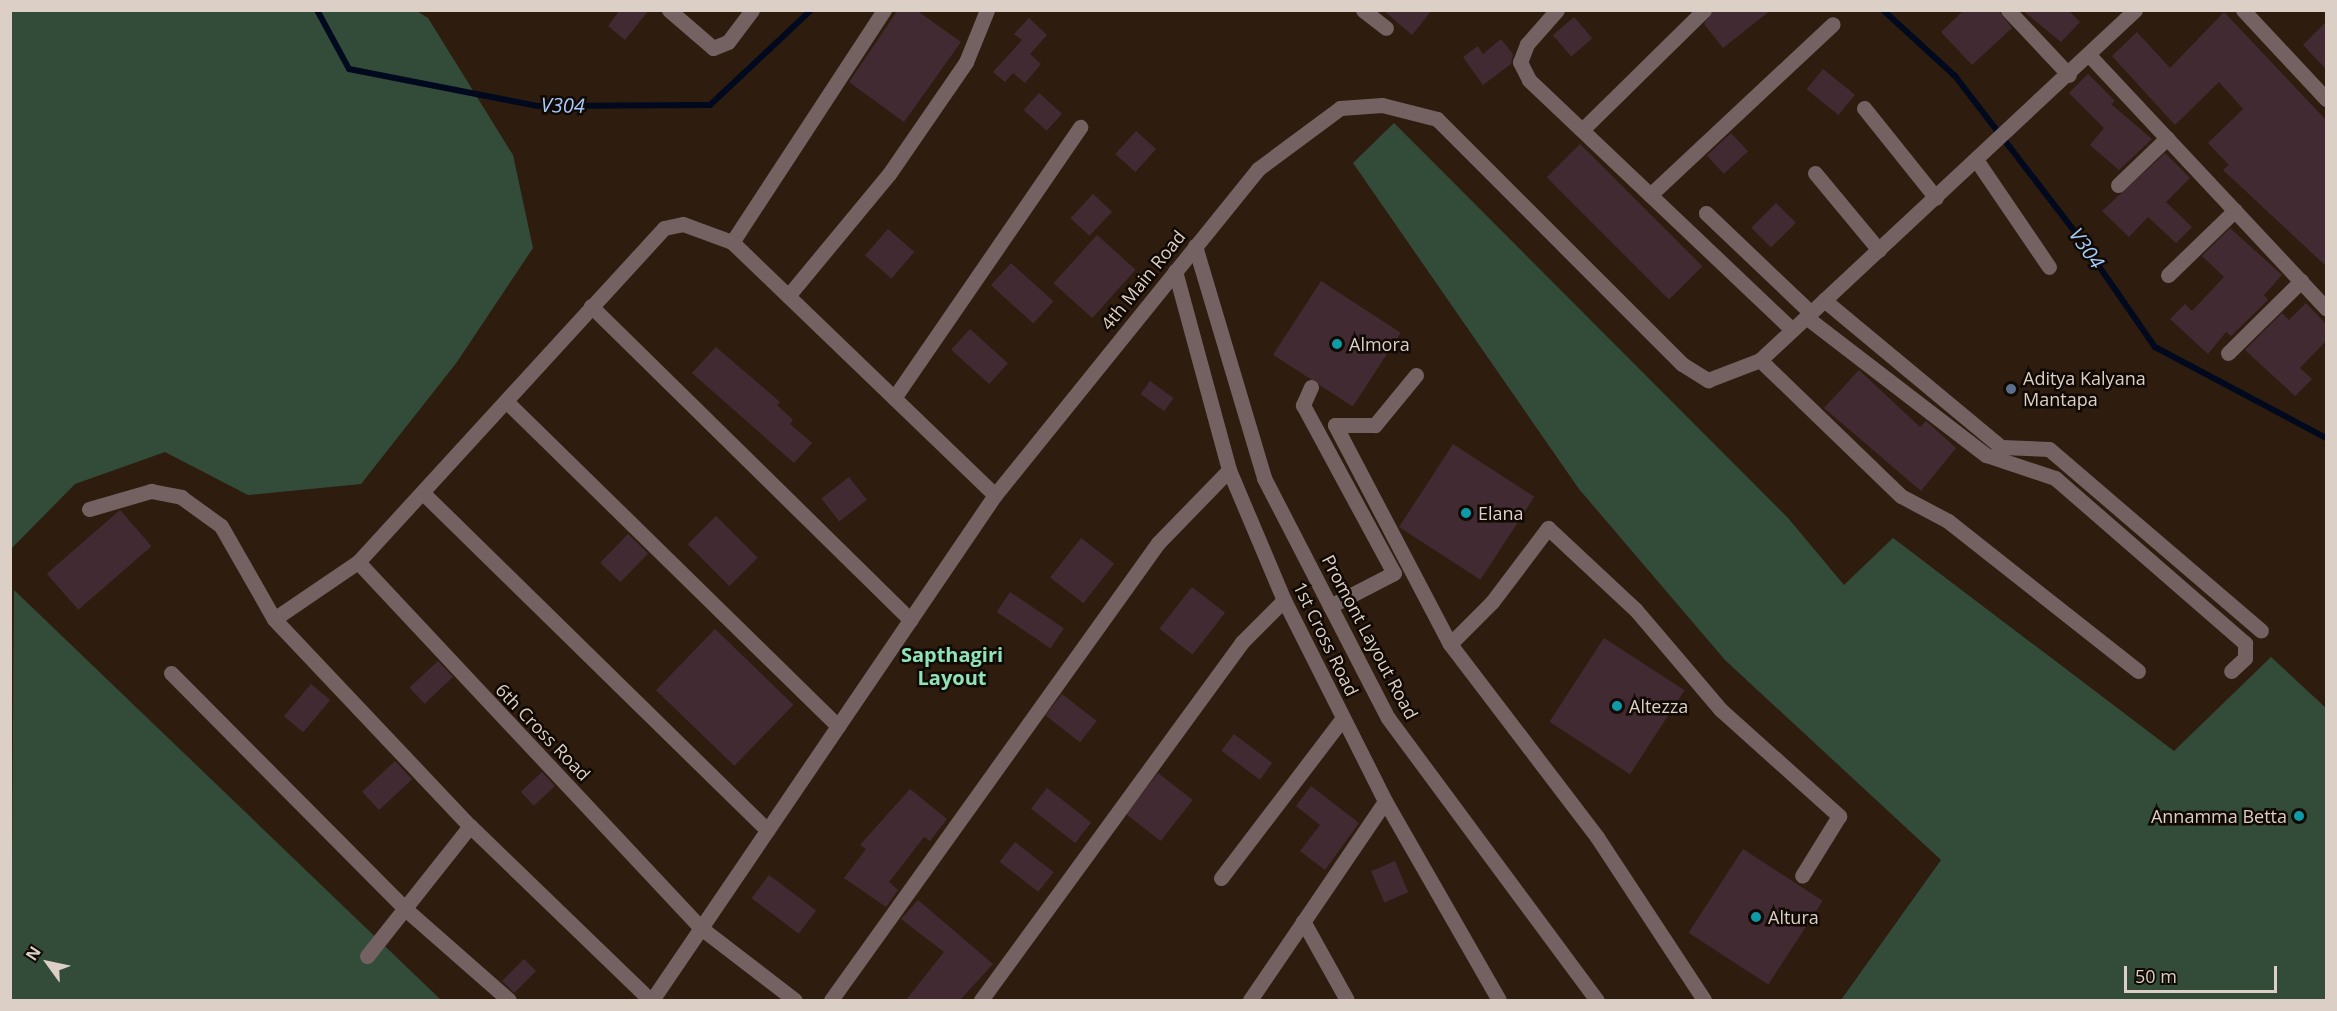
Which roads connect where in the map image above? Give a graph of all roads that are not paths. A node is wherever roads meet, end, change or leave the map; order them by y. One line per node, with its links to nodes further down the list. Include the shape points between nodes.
1 (669, 10): 2 (street, via 713,48 728,42)
2 (752, 10)
3 (884, 10): 27 (street)
4 (987, 10): 34 (street, via 966,62 890,174)
5 (1363, 10): 12 (street)
6 (1557, 10): 18 (street, via 1527,44 1520,62 1529,80)
7 (1704, 10): 18 (street)
8 (2008, 10): 14 (street)
9 (2135, 10): 13 (street)
10 (2243, 10): 15 (street)
11 (1833, 24): 23 (street)
12 (1386, 28)
13 (2089, 55): 14 (street); 19 (street)
14 (2068, 75): 20 (street)
15 (2326, 99)
16 (1864, 108): 24 (street)
17 (1080, 127): 44 (street)
18 (1581, 130): 23 (street)
19 (2167, 138): 22 (street); 25 (street)
20 (1981, 156): 24 (street); 30 (street)
21 (1815, 174): 29 (street)
22 (2118, 185)
23 (1650, 195): 39 (street)
24 (1936, 198): 29 (street)
25 (2235, 210): 32 (street); 33 (street)
26 (1706, 213): 38 (street)
27 (732, 242): 34 (street); 36 (street, via 683,224 664,228)
28 (1194, 246): 31 (street, 4th Main Road); 41 (street, 4th Main Road, via 1258,169 1340,108 1382,105 1437,119 1694,375 1722,378); 52 (street, Promont Layout Road, via 1264,478)
29 (1879, 250): 35 (street)
30 (2049, 267)
31 (1175, 271): 46 (street, 1st Cross Road); 48 (street, 4th Main Road)
32 (2168, 275)
33 (2301, 281): 37 (street); 40 (street)
34 (788, 296): 44 (street)
35 (1824, 300): 38 (street); 55 (street, via 2001,447 2049,449)
36 (591, 306): 45 (street); 54 (street)
37 (2326, 308)
38 (1809, 315): 39 (street); 58 (street, via 1986,455 2055,478 2245,643 2245,658)
39 (1792, 330): 41 (street)
40 (2228, 353)
41 (1760, 360): 57 (street, via 1901,496 1948,521)
42 (1416, 375): 56 (street, via 1375,425 1335,425)
43 (1311, 387): 52 (street, via 1303,405 1394,573)
44 (894, 398): 48 (street)
45 (508, 403): 47 (street); 61 (street)
46 (1229, 470): 51 (street, 1st Cross Road); 74 (street, via 1158,543)
47 (423, 493): 50 (street); 64 (street)
48 (995, 495): 54 (street, 4th Main Road)
49 (88, 509): 53 (street, via 151,491 181,497 221,526)
50 (358, 562): 53 (street); 69 (street, 6th Cross Road)
51 (1284, 600): 60 (street, 1st Cross Road); 75 (street, via 1242,642)
52 (1330, 606): 79 (street, Promont Layout Road, via 1388,718)
53 (274, 619): 63 (street)
54 (910, 620): 61 (street, 4th Main Road)
55 (2261, 631)
56 (1450, 644): 65 (street, via 1492,602 1548,528 1635,609 1721,710 1839,816); 80 (street, via 1597,837)
57 (2138, 671)
58 (2232, 671)
59 (171, 673): 67 (street)
60 (1342, 719): 62 (street, 1st Cross Road); 66 (street)
61 (838, 726): 64 (street, 4th Main Road)
62 (1386, 801): 68 (street); 78 (street, 1st Cross Road)
63 (470, 826): 67 (street); 72 (street)
64 (767, 830): 69 (street, 4th Main Road)
65 (1802, 876)
66 (1221, 878)
67 (403, 907): 70 (street); 71 (street)
68 (1303, 921): 76 (street); 77 (street)
69 (701, 927): 72 (street, 4th Main Road); 73 (street, 6th Cross Road)
70 (367, 956)
71 (509, 1000)
72 (651, 1000)
73 (795, 1000)
74 (831, 1000)
75 (981, 1000)
76 (1250, 1000)
77 (1347, 1000)
78 (1499, 1000)
79 (1597, 1000)
80 (1704, 1000)

